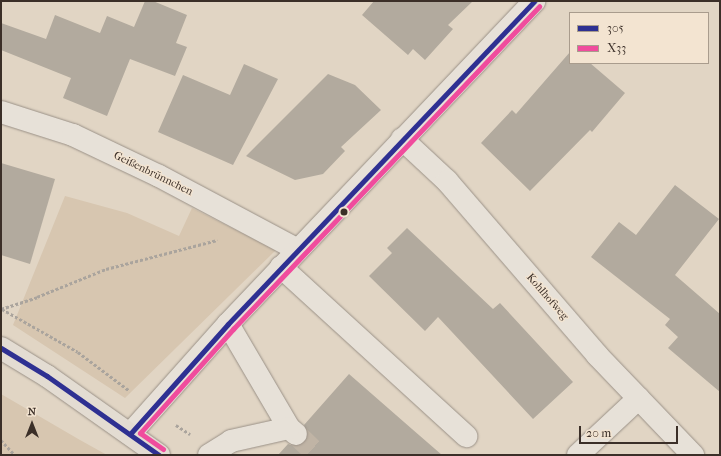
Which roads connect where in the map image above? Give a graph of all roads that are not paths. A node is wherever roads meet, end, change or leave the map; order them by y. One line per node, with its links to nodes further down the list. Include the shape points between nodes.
1 (534, 1): 3 (street)
2 (1, 112): 4 (street, Geißenbrünnchen, via 73,135)
3 (402, 139): 4 (street); 8 (street, Kohlhofweg, via 447,181 597,355)
4 (298, 250): 5 (street)
5 (281, 267): 6 (street); 10 (street)
6 (228, 324): 9 (street); 11 (street, via 292,431 231,441)
7 (1, 348): 9 (main road, via 48,376)
8 (639, 398): 13 (street); 14 (street, Kohlhofweg)
9 (130, 434): 12 (main road)
10 (466, 436)
11 (211, 453)
12 (159, 455)
13 (578, 455)
14 (693, 455)

